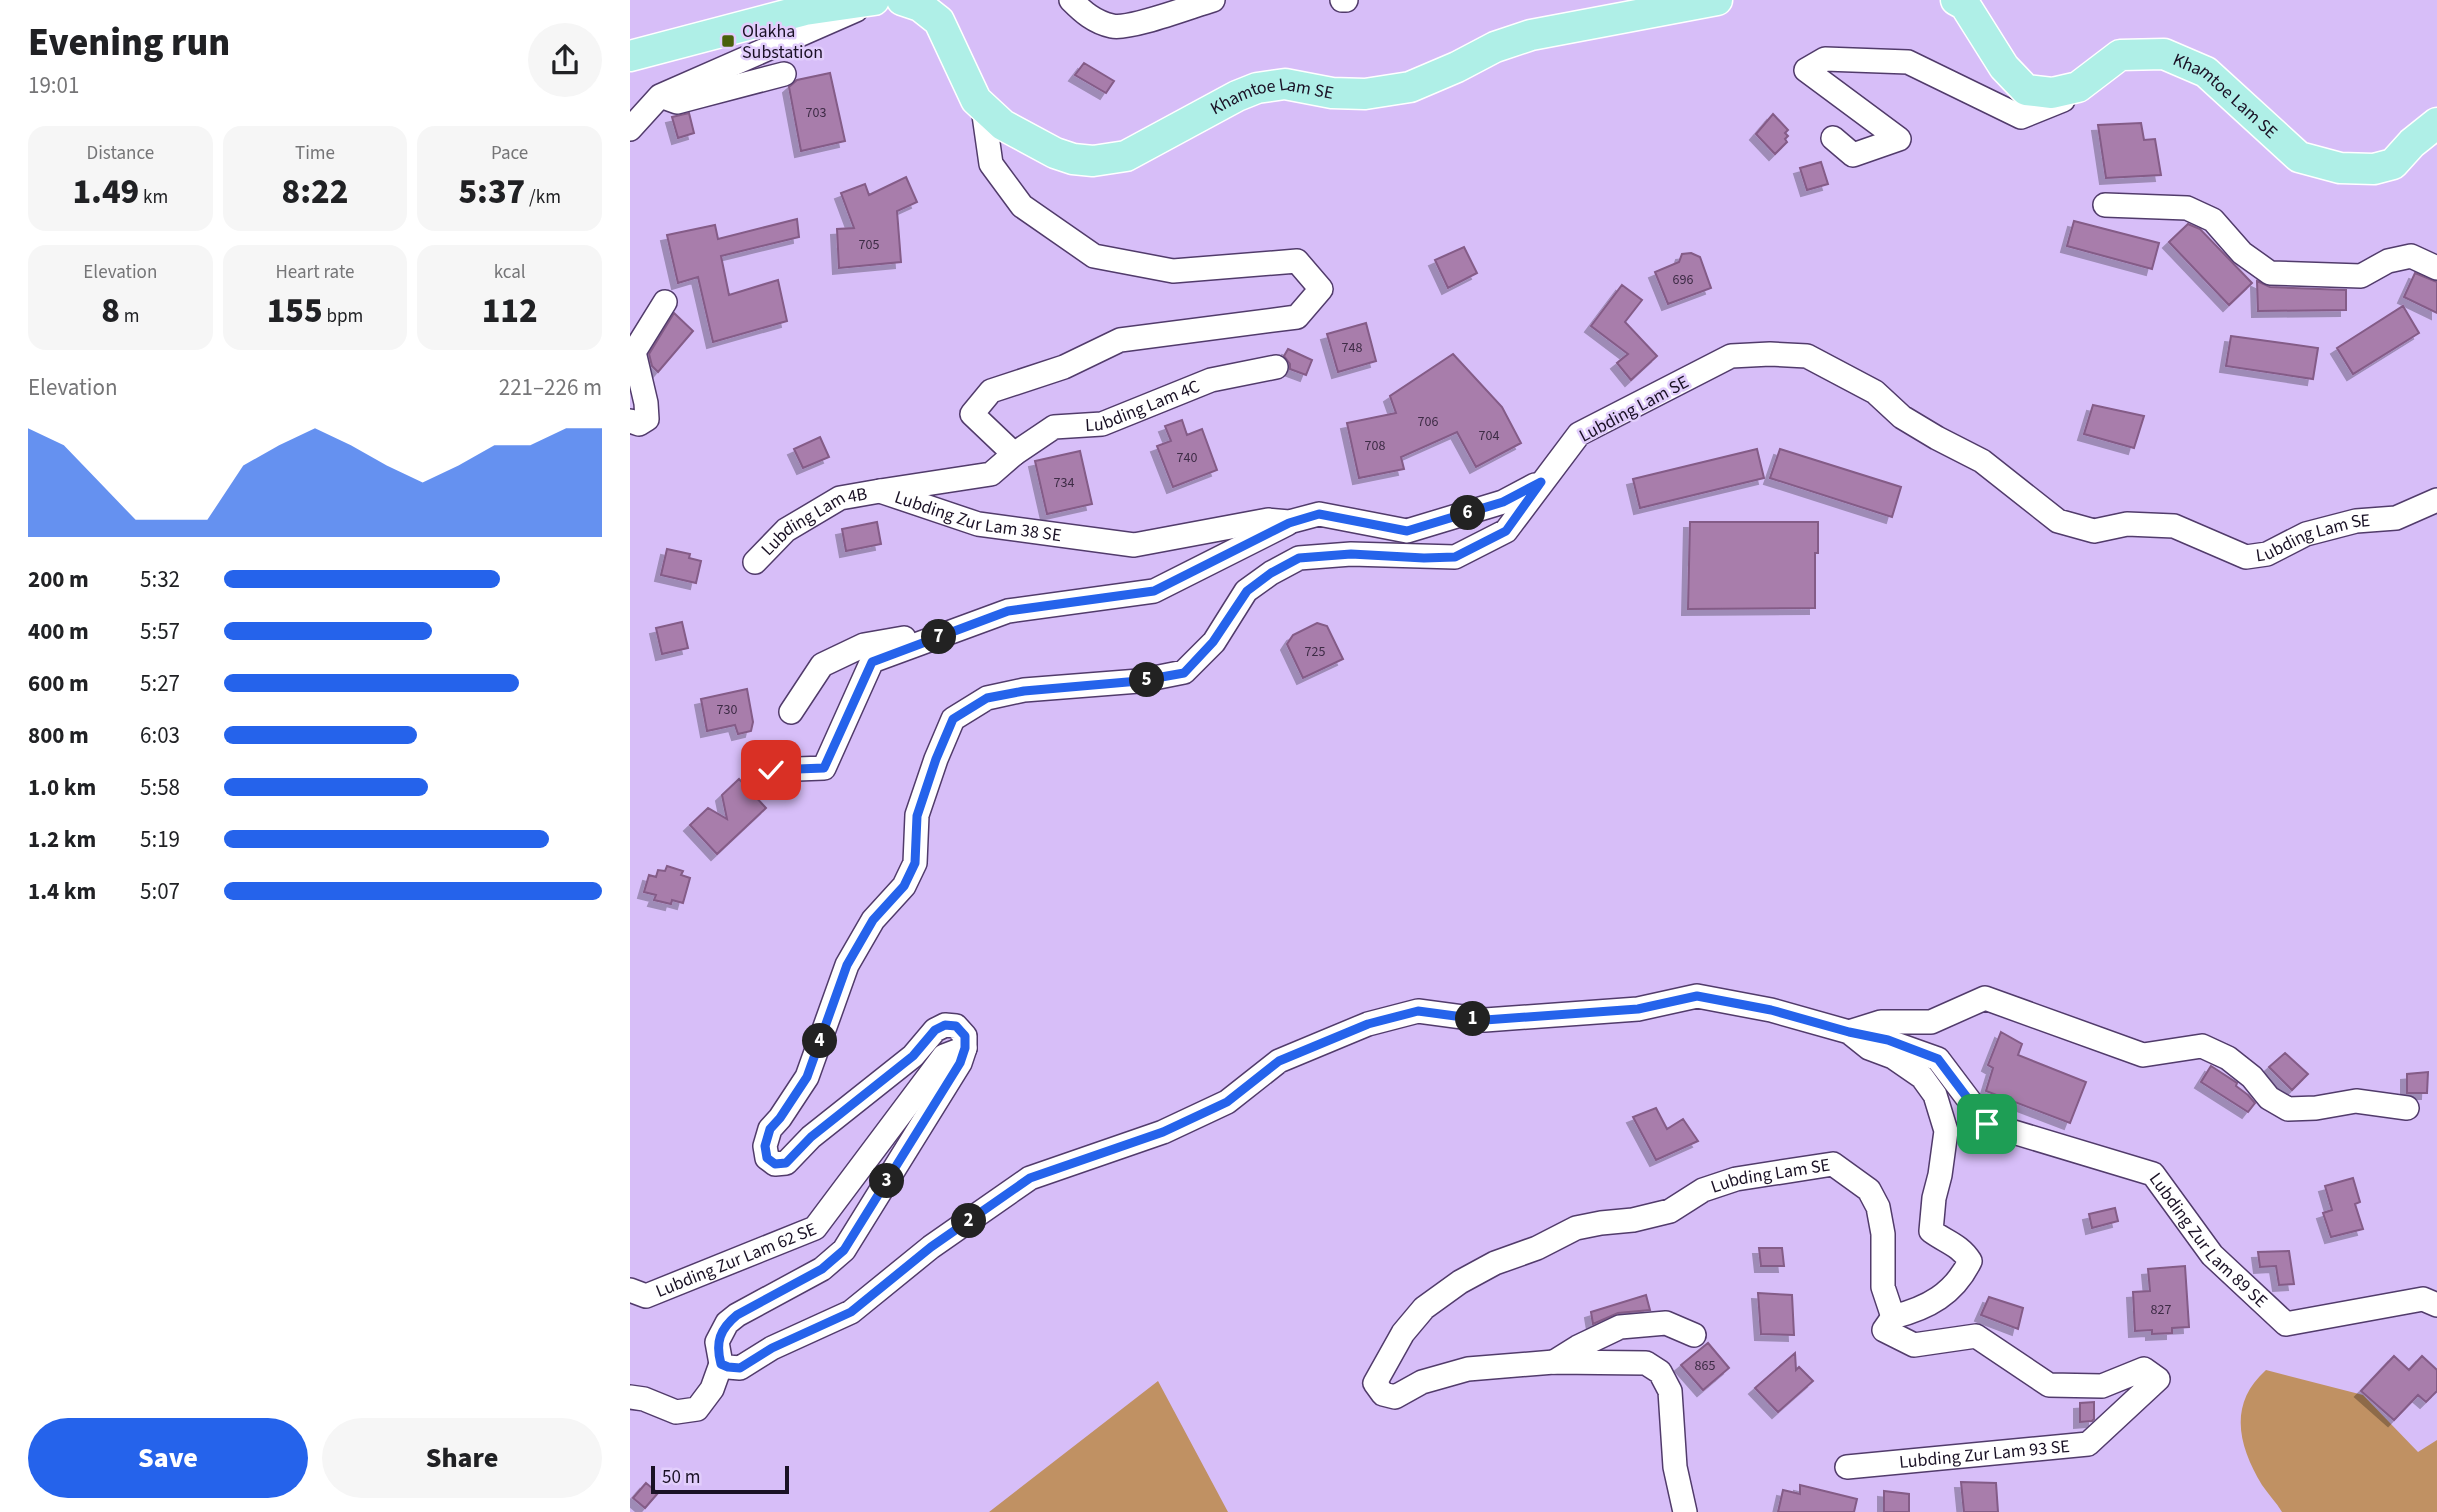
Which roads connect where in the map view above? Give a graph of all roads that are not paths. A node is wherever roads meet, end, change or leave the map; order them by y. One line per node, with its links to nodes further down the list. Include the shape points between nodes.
1 (876, 0): 7 (main road, via 805,10); 10 (street)
2 (902, 0): 11 (main road, Khamtoe Lam SE, via 920,6 939,21)
3 (1071, 0): 4 (street, via 1089,18 1114,27)
4 (1213, 0)
5 (1717, 0): 11 (main road, Khamtoe Lam SE, via 1531,35 1410,87 1365,94 1285,85 1257,88 1148,146 1110,160 1073,159 1055,153 1003,125)
6 (1956, 0): 9 (main road, Khamtoe Lam SE, via 1965,5 2004,67 2026,90)
7 (630, 56)
8 (784, 74): 10 (street, via 677,102)
9 (2064, 91): 12 (main road, Khamtoe Lam SE, via 2078,87 2120,55 2164,54 2206,72 2299,157 2340,168 2374,169 2393,164); 14 (street, via 2063,100 2021,117 1908,62 1825,59 1806,69 1899,139 1853,155)
10 (660, 96): 13 (street)
11 (983, 108): 20 (street, via 991,164 1022,206 1094,256 1173,271 1297,261 1321,289 1297,317 1120,340 1064,367 991,391 972,414)
12 (2437, 123)
13 (630, 129)
14 (1833, 138)
15 (2105, 205): 16 (street, via 2187,208 2213,220 2242,253 2270,273 2361,276 2388,261 2411,256)
16 (2437, 268)
17 (665, 302): 19 (street, via 634,352 647,419 639,424)
18 (1276, 367): 20 (street, Lubding Lam 4C, via 1211,380 1102,424 1054,427)
19 (630, 421)
20 (1014, 454): 22 (street, Lubding Zur Lam 38 SE, via 991,474)
21 (1541, 482): 23 (street, Lubding Lam SE, via 1579,434 1731,356 1770,354 1807,356 1875,392 1902,417 1982,461 2058,521 2094,531 2127,524 2174,526 2246,557 2267,554 2306,534 2356,521 2396,518); 24 (street, Lubding Zur Lam 38 SE, via 1503,502 1407,531 1319,514); 30 (street, Lubding Lam SE, via 1506,531 1455,557 1351,554 1299,558 1247,591 1213,642 1184,673 987,698 953,719 917,816 915,863 904,886 873,920 847,965 807,1077 770,1129 767,1158 775,1164 786,1163 811,1137 913,1056 935,1030 956,1026 965,1036)
22 (880, 491): 24 (street, Lubding Zur Lam 38 SE, via 978,524 1134,545 1268,520); 25 (street, Lubding Lam 4B, via 840,498 786,530)
23 (2437, 500)
24 (1289, 523): 26 (street, via 1154,591 1008,611)
25 (755, 562)
26 (962, 628): 27 (street, via 864,645 822,665); 28 (street, via 872,662 824,768)
27 (791, 712)
28 (771, 770)
29 (1849, 1032): 31 (street, via 1881,1022 1931,1022 1985,998 2143,1055 2202,1046 2228,1058 2269,1098 2288,1109 2356,1101); 33 (street, Lubding Zur Lam 89 SE, via 1888,1040 1938,1059 1987,1124 2153,1174 2212,1255 2286,1324 2423,1299); 34 (street, via 1914,1071 1935,1095 1946,1131 1931,1231 1962,1248 1970,1261 1961,1280 1937,1300); 37 (street, via 1697,996 1638,1009 1485,1020 1418,1011 1368,1024 1279,1061 1227,1102 1163,1132 1030,1178 931,1247 851,1312 740,1368)
30 (965, 1048): 32 (street, Lubding Zur Lam 62 SE, via 944,1056 815,1228); 37 (street, via 844,1250 822,1269 727,1323 717,1342)
31 (2407, 1108)
32 (635, 1295)
33 (2437, 1305)
34 (1893, 1317): 36 (street, Lubding Lam SE, via 1882,1287 1878,1207 1869,1190 1833,1164 1736,1180 1703,1190 1670,1211 1576,1228 1495,1264 1424,1308 1403,1333 1375,1383 1383,1394 1395,1397 1422,1382 1468,1369); 40 (street, Lubding Zur Lam 93 SE, via 1884,1330 1914,1345 1976,1336 2049,1385 2102,1386 2144,1369 2158,1379 2088,1444)
35 (1694, 1335): 36 (street, via 1666,1323 1620,1327)
36 (1554, 1362): 39 (street, Lubding Lam SE, via 1646,1363 1660,1372 1670,1391)
37 (721, 1364): 38 (street, via 712,1389 697,1409 676,1412)
38 (630, 1398)
39 (1675, 1467): 41 (street, Lubding Lam SE); 42 (street, via 1686,1478)
40 (1847, 1467)
41 (1685, 1512)
42 (1702, 1512)

